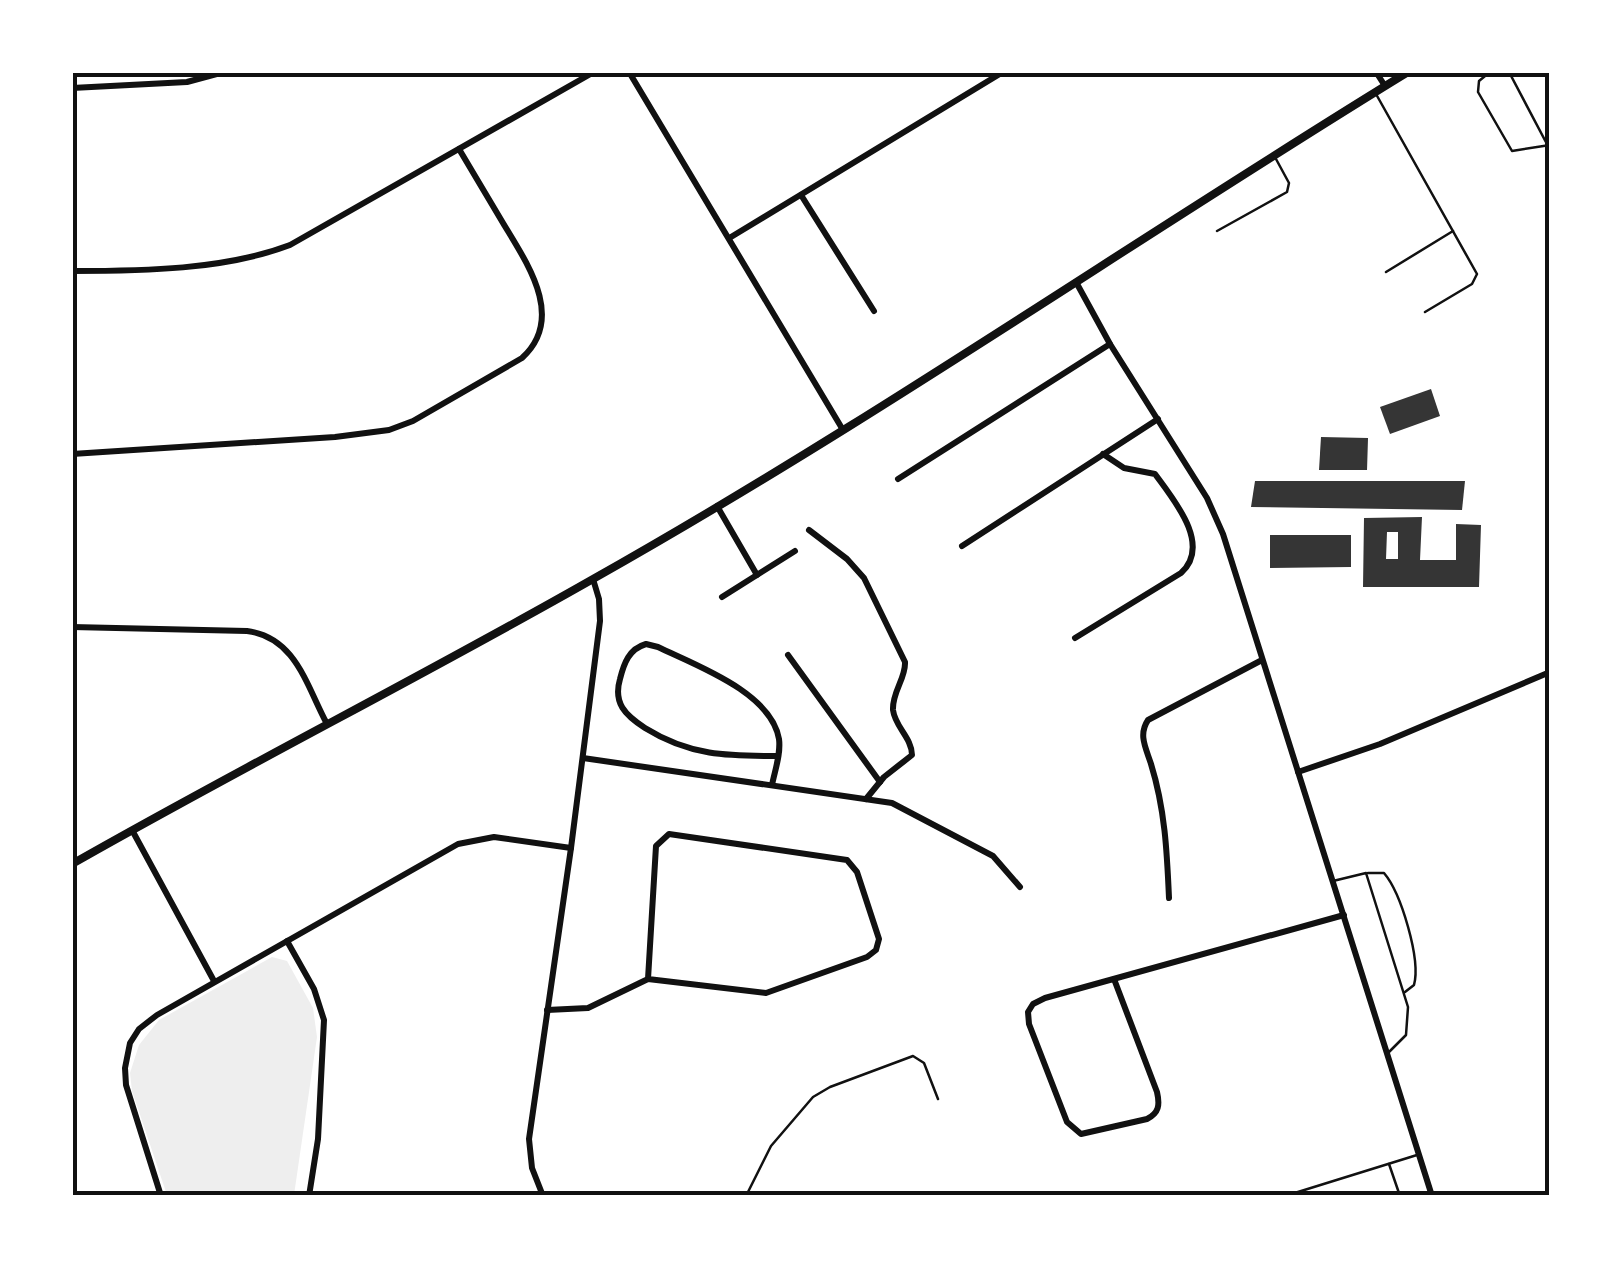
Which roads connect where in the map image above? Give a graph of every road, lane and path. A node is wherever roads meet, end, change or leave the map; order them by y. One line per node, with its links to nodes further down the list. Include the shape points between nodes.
1 (224, 72): 10 (street, via 187,82)
2 (594, 72): 13 (street)
3 (629, 72): 18 (street)
4 (1003, 72): 15 (street)
5 (1376, 72): 9 (street)
6 (1408, 72): 9 (street)
7 (1490, 72): 12 (lane, via 1478,92 1512,151)
8 (1508, 72): 12 (lane)
9 (1385, 86): 11 (street)
10 (72, 88)
11 (1375, 93): 14 (street); 17 (lane)
12 (1549, 145)
13 (459, 148): 19 (street, via 340,219 260,256); 27 (street, via 536,282 540,331 522,358 414,421 377,432)
14 (1275, 158): 16 (lane, via 1288,179 1286,192); 21 (street)
15 (801, 195): 18 (street); 22 (street)
16 (1217, 231)
17 (1453, 231): 20 (lane); 23 (lane, via 1476,280)
18 (731, 238): 26 (street)
19 (72, 271)
20 (1386, 272)
21 (1076, 282): 24 (street); 26 (street)
22 (874, 311)
23 (1426, 312)
24 (1110, 344): 25 (street); 29 (street)
25 (1158, 419): 28 (street); 40 (street, via 1213,508)
26 (843, 430): 30 (street)
27 (72, 454)
28 (1104, 454): 32 (street); 38 (street, via 1124,468 1154,474 1191,532 1194,552 1181,573)
29 (898, 480)
30 (717, 506): 34 (street); 35 (street)
31 (809, 530): 46 (street, via 864,578 904,662 893,706 912,755)
32 (962, 546)
33 (795, 551): 34 (street)
34 (756, 575): 36 (street)
35 (593, 579): 42 (street); 44 (street, via 600,620)
36 (722, 598)
37 (72, 627): 42 (street, via 266,634 287,650)
38 (1076, 638)
39 (788, 656): 46 (street)
40 (1262, 660): 45 (street); 55 (street, via 1144,725 1163,810)
41 (1550, 672): 45 (street)
42 (326, 722): 49 (street)
43 (778, 756): 43 (street, via 770,718 729,682 652,645 630,652 616,696 636,721 690,750); 47 (street)
44 (583, 758): 47 (street); 50 (street)
45 (1298, 772): 53 (street)
46 (880, 782): 48 (street)
47 (772, 785): 48 (street)
48 (866, 799): 54 (street, via 896,804 987,852)
49 (132, 830): 51 (street); 60 (street)
50 (572, 848): 57 (street, via 506,837 471,840); 62 (street)
51 (72, 864)
52 (1366, 873): 53 (lane); 61 (lane); 61 (lane, via 1390,880 1406,927 1417,969)
53 (1334, 881): 56 (street)
54 (1020, 887)
55 (1169, 898)
56 (1344, 915): 59 (street); 63 (street)
57 (288, 941): 60 (street); 68 (street, via 324,1020)
58 (648, 979): 58 (street, via 766,993 867,957 880,939 847,860 669,834 656,846); 62 (street, via 588,1008)
59 (1114, 979): 59 (street, via 1045,998 1028,1012 1063,1114 1081,1134 1147,1119 1159,1106)
60 (214, 981): 67 (street, via 157,1016 130,1043 126,1085)
61 (1404, 993): 63 (lane, via 1406,1035)
62 (547, 1010): 69 (street, via 529,1139)
63 (1388, 1053): 65 (street)
64 (938, 1100): 70 (lane, via 924,1063 913,1056 822,1091 771,1146)
65 (1419, 1154): 66 (lane); 73 (street)
66 (1389, 1164): 71 (lane); 72 (lane)
67 (161, 1196)
68 (309, 1196)
69 (543, 1196)
70 (746, 1196)
71 (1285, 1196)
72 (1400, 1196)
73 (1432, 1196)

